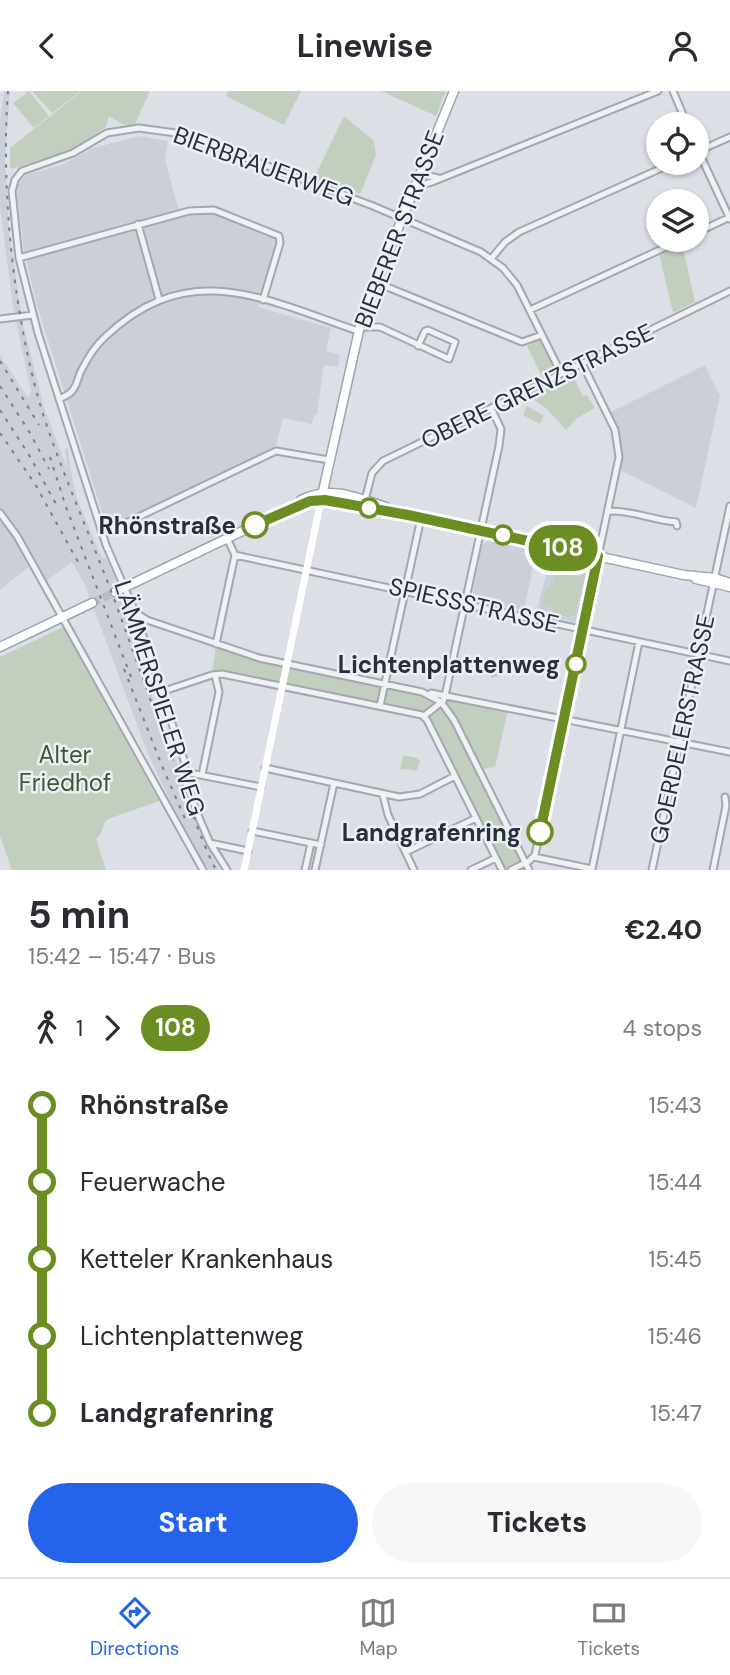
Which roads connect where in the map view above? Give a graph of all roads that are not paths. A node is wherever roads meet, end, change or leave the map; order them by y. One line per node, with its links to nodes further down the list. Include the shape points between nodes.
1 (454, 91): 9 (main road, BIEBERER STRASSE)
2 (658, 91): 9 (street, via 439,179 425,184)
3 (673, 91): 4 (street)
4 (682, 112)
5 (730, 137): 6 (street)
6 (709, 145)
7 (646, 175): 17 (street, via 519,232)
8 (709, 175): 12 (street)
9 (418, 178): 11 (main road, BIEBERER STRASSE)
10 (14, 183): 11 (street, BIERBRAUERWEG, via 29,168 73,153 107,133 155,129 183,134); 16 (street, LÄMMERSPIELER WEG)
11 (401, 218): 17 (street, BIERBRAUERWEG); 18 (main road, BIEBERER STRASSE)
12 (730, 218): 14 (street)
13 (138, 224): 16 (street); 20 (street); 21 (street, via 210,209 275,233 280,243)
14 (709, 227)
15 (655, 252): 22 (street)
16 (19, 258): 23 (street, LÄMMERSPIELER WEG)
17 (491, 259): 22 (street, BIERBRAUERWEG, via 514,281)
18 (375, 282): 25 (main road, BIEBERER STRASSE); 26 (street, via 522,342)
19 (730, 291): 28 (street, OBERE GRENZSTRASSE)
20 (159, 299): 21 (street, via 214,290); 30 (street, via 104,338 73,391)
21 (263, 300): 25 (street)
22 (530, 310): 26 (street, BIERBRAUERWEG)
23 (33, 315): 24 (street); 30 (street, LÄMMERSPIELER WEG)
24 (0, 319)
25 (359, 329): 27 (street, via 380,327); 32 (main road, BIEBERER STRASSE)
26 (542, 335): 29 (street, BIERBRAUERWEG)
27 (418, 346): 27 (street, via 449,359 455,342 428,330)
28 (582, 363): 29 (street, OBERE GRENZSTRASSE); 37 (street, via 618,442)
29 (561, 373): 31 (street, OBERE GRENZSTRASSE)
30 (59, 399): 45 (street, LÄMMERSPIELER WEG)
31 (491, 408): 34 (street, OBERE GRENZSTRASSE, via 379,464); 44 (street, via 501,434)
32 (329, 460): 33 (main road, BIEBERER STRASSE); 45 (street, via 276,451)
33 (322, 496): 34 (main road); 35 (main road); 39 (main road); 40 (street, BIEBERER STRASSE); 42 (main road, via 309,496)
34 (365, 500): 39 (main road)
35 (302, 505): 40 (street); 42 (main road)
36 (730, 506): 50 (street, GOERDELERSTRASSE)
37 (608, 510): 43 (street, via 629,511 676,522); 48 (street)
38 (0, 513): 58 (street)
39 (408, 515): 41 (main road)
40 (318, 517): 49 (street, BIEBERER STRASSE)
41 (421, 517): 44 (main road); 53 (street)
42 (255, 525): 46 (main road)
43 (677, 526)
44 (480, 530): 48 (main road); 56 (street)
45 (103, 534): 52 (street, LÄMMERSPIELER WEG)
46 (227, 538): 47 (street); 52 (main road)
47 (235, 555): 49 (street, SPIESSSTRASSE); 63 (street)
48 (598, 556): 50 (main road); 60 (street)
49 (307, 569): 53 (street, SPIESSSTRASSE); 67 (street, BIEBERER STRASSE)
50 (714, 582): 51 (main road); 65 (street, GOERDELERSTRASSE)
51 (730, 585)
52 (126, 587): 54 (main road); 57 (street, LÄMMERSPIELER WEG)
53 (405, 590): 56 (street, SPIESSSTRASSE); 69 (street)
54 (115, 592)
55 (92, 603): 58 (main road)
56 (464, 603): 60 (street, SPIESSSTRASSE); 73 (street)
57 (135, 612): 59 (street); 61 (street, LÄMMERSPIELER WEG)
58 (63, 617): 64 (main road); 99 (street)
59 (154, 622): 61 (street); 63 (street)
60 (583, 630): 62 (street, SPIESSSTRASSE); 77 (street)
61 (140, 633): 71 (street, LÄMMERSPIELER WEG)
62 (639, 642): 65 (street, SPIESSSTRASSE); 78 (street)
63 (216, 644): 67 (street)
64 (0, 647)
65 (698, 654): 66 (street, SPIESSSTRASSE); 79 (street, GOERDELERSTRASSE)
66 (730, 661)
67 (286, 664): 69 (street); 70 (street, BIEBERER STRASSE)
68 (215, 675): 70 (street); 71 (street); 83 (street, via 219,695)
69 (385, 684): 72 (street); 75 (street)
70 (281, 687): 75 (street); 81 (street, BIEBERER STRASSE)
71 (161, 692): 82 (street, LÄMMERSPIELER WEG)
72 (425, 693): 73 (street); 74 (street)
73 (445, 696): 74 (street); 77 (street)
74 (441, 702): 76 (street); 98 (street)
75 (380, 706): 76 (street)
76 (424, 716): 84 (street)
77 (564, 719): 78 (street); 97 (street)
78 (621, 731): 79 (street); 109 (street)
79 (679, 742): 80 (street); 110 (street, GOERDELERSTRASSE)
80 (730, 752)
81 (265, 768): 85 (street); 86 (street, BIEBERER STRASSE)
82 (185, 772): 83 (street); 91 (street, LÄMMERSPIELER WEG)
83 (202, 775): 86 (street)
84 (456, 776): 87 (street, via 417,795); 89 (street)
85 (334, 783): 87 (street); 93 (street)
86 (261, 787): 90 (street, BIEBERER STRASSE)
87 (383, 795): 95 (street)
88 (725, 797): 111 (street)
89 (476, 818): 95 (street); 96 (street)
90 (252, 831): 92 (street); 94 (street, BIEBERER STRASSE)
91 (210, 843): 94 (street); 100 (street, LÄMMERSPIELER WEG)
92 (311, 843): 93 (street); 102 (street)
93 (321, 845): 103 (street)
94 (248, 851): 101 (street, BIEBERER STRASSE)
95 (406, 852): 104 (street)
96 (496, 857): 105 (street); 106 (street)
97 (534, 857): 98 (street); 109 (street)
98 (526, 863): 107 (street); 108 (street)
99 (203, 870)
100 (227, 870)
101 (244, 870)
102 (305, 870)
103 (315, 870)
104 (414, 870)
105 (471, 870)
106 (502, 870)
107 (511, 870)
108 (529, 870)
109 (593, 870)
110 (652, 870)
111 (713, 870)

